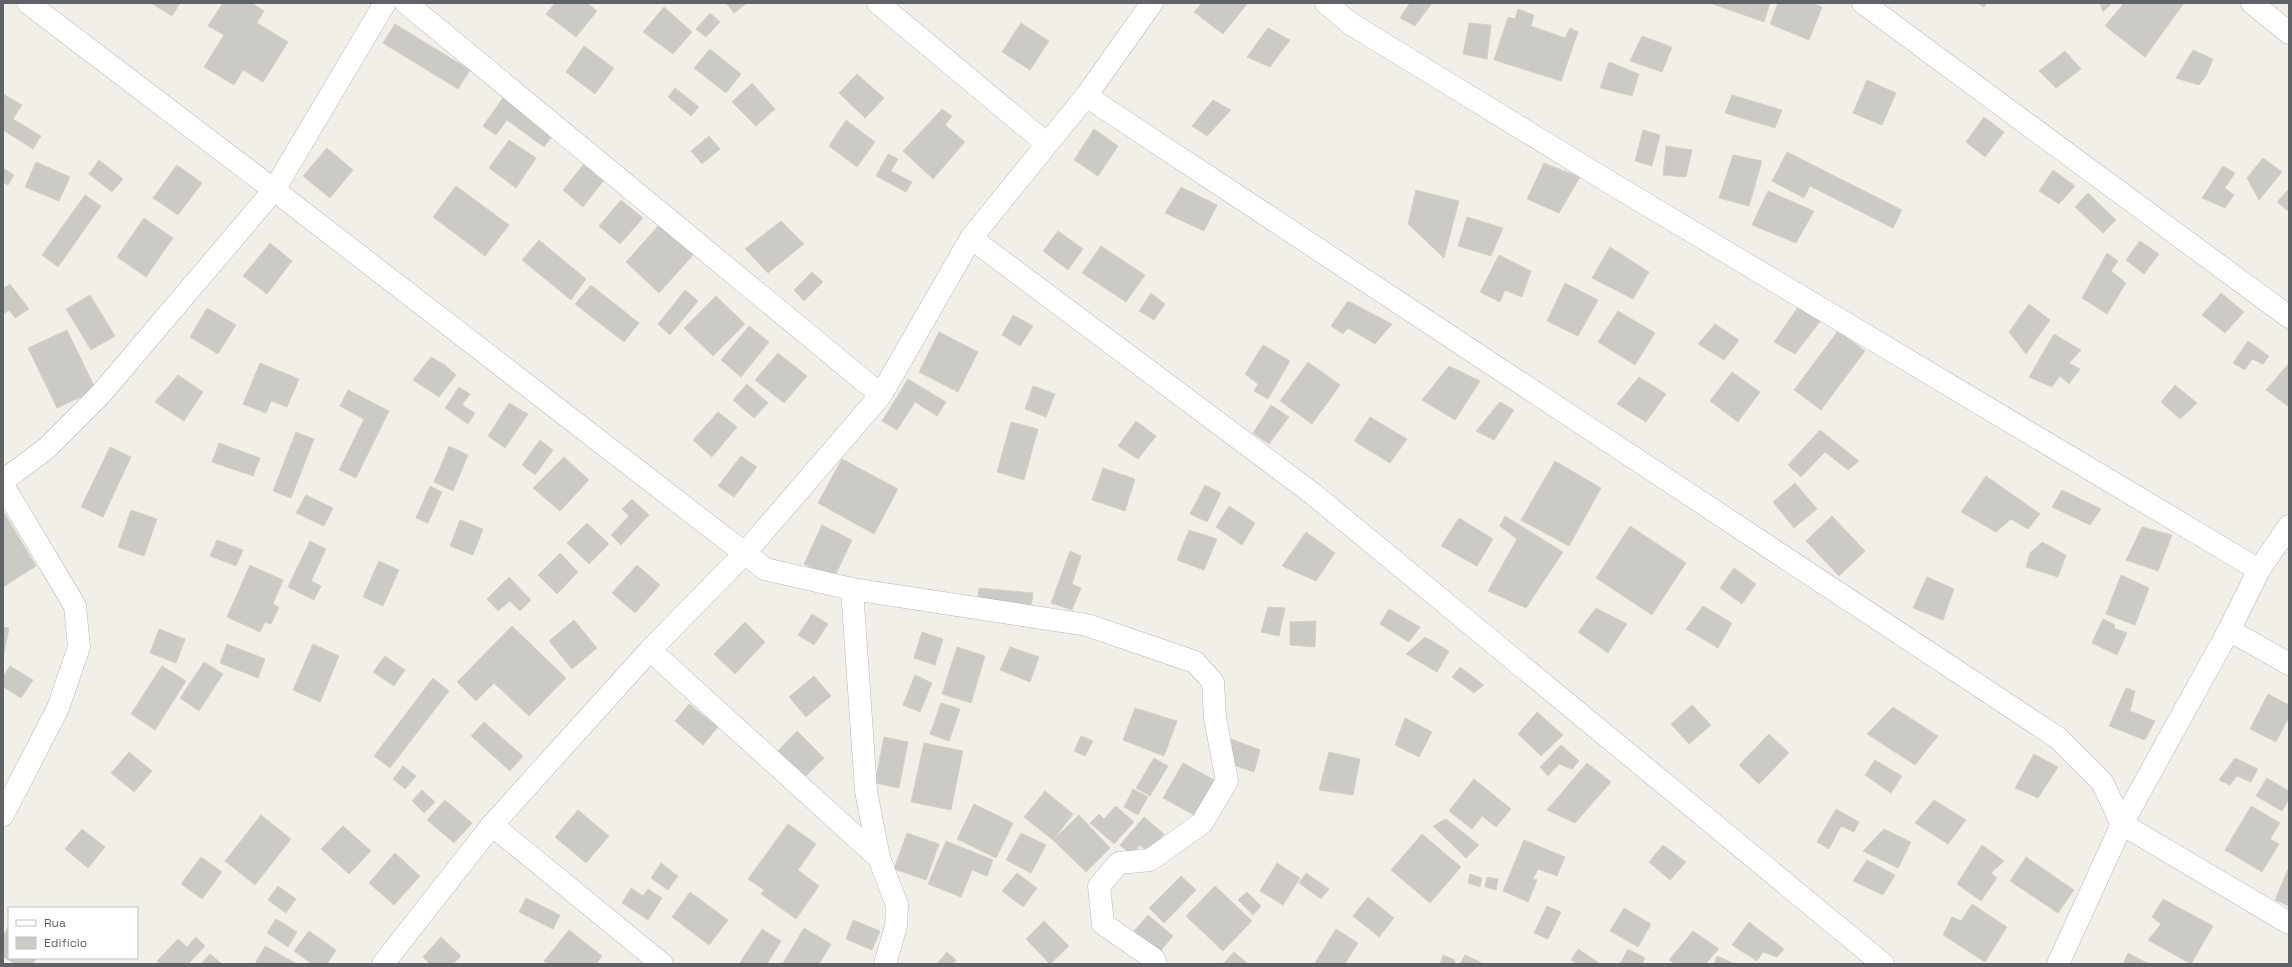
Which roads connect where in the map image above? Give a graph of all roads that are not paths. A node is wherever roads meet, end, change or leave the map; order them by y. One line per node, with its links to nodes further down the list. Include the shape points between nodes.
1 (28, 3): 12 (street)
2 (385, 3): 12 (street)
3 (406, 3): 15 (street)
4 (878, 3): 11 (street)
5 (1152, 3): 10 (street)
6 (1326, 3): 20 (street, via 1351,24 1607,181)
7 (1864, 3): 14 (street)
8 (2252, 3): 9 (street)
9 (2289, 33)
10 (1086, 96): 11 (street); 26 (street, via 2058,738 2102,782)
11 (1047, 144): 13 (street)
12 (274, 190): 16 (street, via 100,395 47,448); 19 (street)
13 (971, 238): 15 (street); 34 (street, via 1313,494)
14 (2289, 317)
15 (881, 395): 19 (street)
16 (3, 481)
17 (3, 485): 25 (street, via 75,606 80,647 58,708)
18 (2289, 526): 20 (street)
19 (744, 554): 21 (street, via 765,569); 23 (street)
20 (2259, 570): 22 (street)
21 (852, 589): 28 (street, via 866,791); 33 (street, via 1087,625 1195,662 1213,682 1215,718 1227,781 1202,823 1150,860 1119,863 1099,886 1103,924 1154,959)
22 (2229, 630): 24 (street); 26 (street)
23 (650, 650): 27 (street); 28 (street)
24 (2289, 664)
25 (3, 816)
26 (2122, 824): 29 (street); 35 (street)
27 (492, 825): 30 (street); 31 (street)
28 (879, 858): 32 (street, via 897,905 896,926)
29 (2289, 923)
30 (382, 964)
31 (662, 964)
32 (885, 964)
33 (1155, 964)
34 (1883, 964)
35 (2058, 964)

